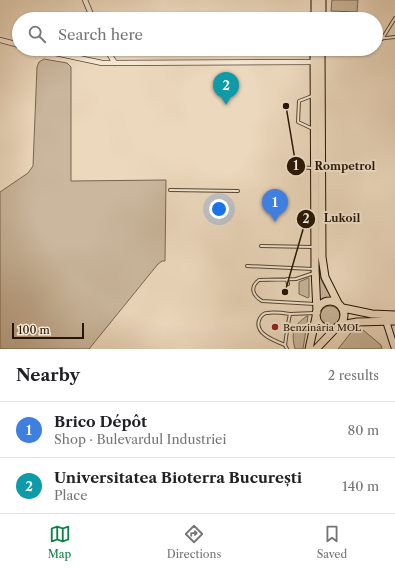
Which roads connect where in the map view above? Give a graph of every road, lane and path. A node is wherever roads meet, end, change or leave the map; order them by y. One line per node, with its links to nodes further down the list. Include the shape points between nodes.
1 (86, 0): 4 (street)
2 (315, 0): 5 (main road)
3 (322, 0): 6 (main road)
4 (90, 12)
5 (315, 12)
6 (322, 12)
7 (395, 18): 8 (lane)
8 (383, 37)
9 (395, 37): 10 (lane)
10 (383, 39)
11 (0, 40): 12 (street)
12 (12, 43)
13 (70, 56): 18 (street)
14 (110, 56): 18 (street)
15 (316, 56): 17 (main road)
16 (319, 56): 17 (main road)
17 (317, 62): 18 (street); 19 (main road)
18 (114, 63)
19 (317, 95): 20 (main road); 20 (lane, via 299,101 298,122); 22 (main road)
20 (314, 129): 22 (main road)
21 (296, 167): 22 (lane)
22 (318, 168): 26 (main road); 32 (main road, via 323,269 326,282)
23 (170, 190): 24 (lane)
24 (238, 191)
25 (261, 246): 26 (lane)
26 (315, 247): 28 (main road)
27 (247, 266): 28 (lane)
28 (315, 271): 29 (lane, via 296,279); 31 (main road)
29 (287, 279): 30 (lane); 31 (lane, via 259,280 253,287 255,296 262,301)
30 (288, 284)
31 (316, 304): 34 (main road)
32 (340, 306): 34 (main road, via 333,302 325,302); 36 (main road); 39 (main road, via 344,317)
33 (290, 314): 34 (lane); 38 (lane); 41 (lane, via 268,313 259,319 258,326 261,332 266,337)
34 (316, 314): 39 (main road, via 323,327 328,329); 43 (main road)
35 (395, 314): 36 (main road)
36 (385, 318): 37 (main road); 39 (main road); 45 (main road)
37 (395, 321)
38 (288, 324)
39 (338, 326): 44 (main road)
40 (287, 331): 41 (lane)
41 (285, 345): 42 (lane)
42 (287, 349)
43 (309, 349)
44 (316, 349)
45 (395, 349)

